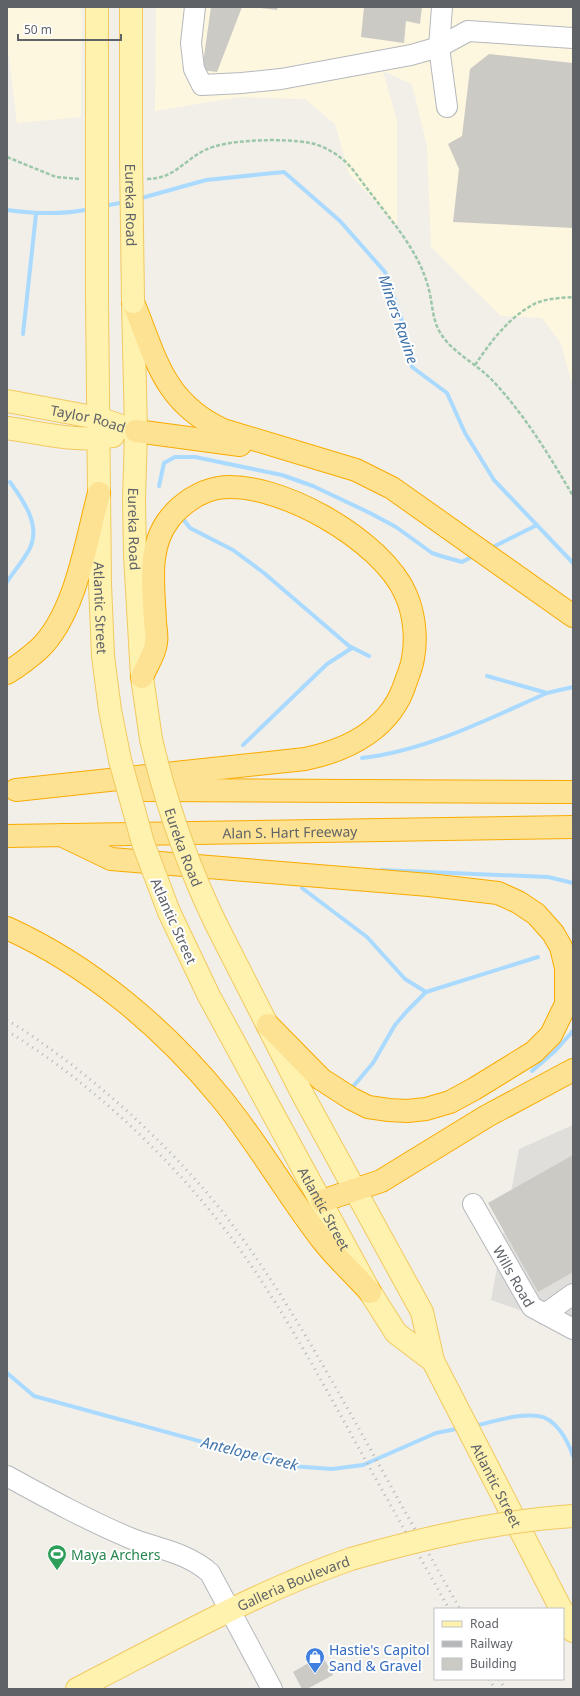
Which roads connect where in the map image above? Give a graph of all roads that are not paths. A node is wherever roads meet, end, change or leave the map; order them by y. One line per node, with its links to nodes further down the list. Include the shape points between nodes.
1 (97, 7): 10 (main road, bridge)
2 (131, 7): 8 (main road, Eureka Road, bridge)
3 (195, 7): 6 (street, via 191,42 194,68 202,85 242,84 281,79 411,55)
4 (442, 7): 6 (street)
5 (573, 38): 6 (street, via 468,31)
6 (439, 47): 7 (street)
7 (447, 107)
8 (133, 302): 12 (main road, Eureka Road); 14 (highway, via 162,375 171,390 194,412 223,430)
9 (7, 401): 10 (main road, Taylor Road)
10 (98, 418): 12 (main road, Taylor Road); 13 (main road, Atlantic Street)
11 (7, 428): 13 (main road, Taylor Road, via 64,437)
12 (136, 432): 13 (main road, Taylor Road); 14 (highway); 18 (main road, Eureka Road, via 135,547)
13 (98, 439): 15 (main road, Atlantic Street)
14 (305, 454): 16 (highway, via 356,470 392,488)
15 (99, 493): 17 (highway, via 78,577 66,609 39,649); 28 (main road, Atlantic Street, bridge, via 103,656 110,710 131,806 169,912 209,996)
16 (573, 616)
17 (7, 673)
18 (142, 677): 19 (highway, via 156,644 153,556 157,542 169,519 178,509 190,499 215,488 244,487 264,491 319,515 353,536 385,563 406,594 414,641 413,659 403,692 381,724 346,747 305,759); 25 (main road, Eureka Road, bridge, via 151,739 185,857)
19 (11, 790): 20 (highway)
20 (573, 792)
21 (573, 827): 22 (highway, Alan S. Hart Freeway)
22 (61, 835): 23 (highway, Alan S. Hart Freeway); 25 (highway, via 111,859 498,893 536,914 553,933 561,947 566,968 566,1004 551,1035 534,1052 474,1089 450,1102 426,1109 389,1110 368,1107 352,1099 321,1079)
23 (7, 836)
24 (7, 928): 30 (highway, via 59,955 93,978 140,1015 177,1049 222,1099 323,1242)
25 (268, 1025): 27 (main road, Atlantic Street, via 304,1097)
26 (573, 1070): 27 (highway, via 487,1116 381,1181)
27 (356, 1190): 28 (highway); 34 (main road, Atlantic Street, via 422,1312)
28 (322, 1201): 30 (main road, Atlantic Street)
29 (473, 1204): 32 (street, Wills Road, via 532,1306)
30 (370, 1292): 34 (main road, Atlantic Street, via 396,1333)
31 (573, 1294): 32 (street)
32 (545, 1314): 33 (street, Wills Road)
33 (573, 1329)
34 (433, 1361): 37 (main road, Atlantic Street)
35 (7, 1476): 38 (street, via 84,1518 131,1539 187,1557 200,1564 210,1573)
36 (573, 1516): 38 (main road, Galleria Boulevard, bridge, via 482,1526 404,1544 309,1573)
37 (560, 1608)
38 (230, 1611): 41 (main road, Galleria Boulevard); 42 (street)
39 (564, 1614): 40 (main road)
40 (573, 1631)
41 (77, 1689)
42 (272, 1689)

